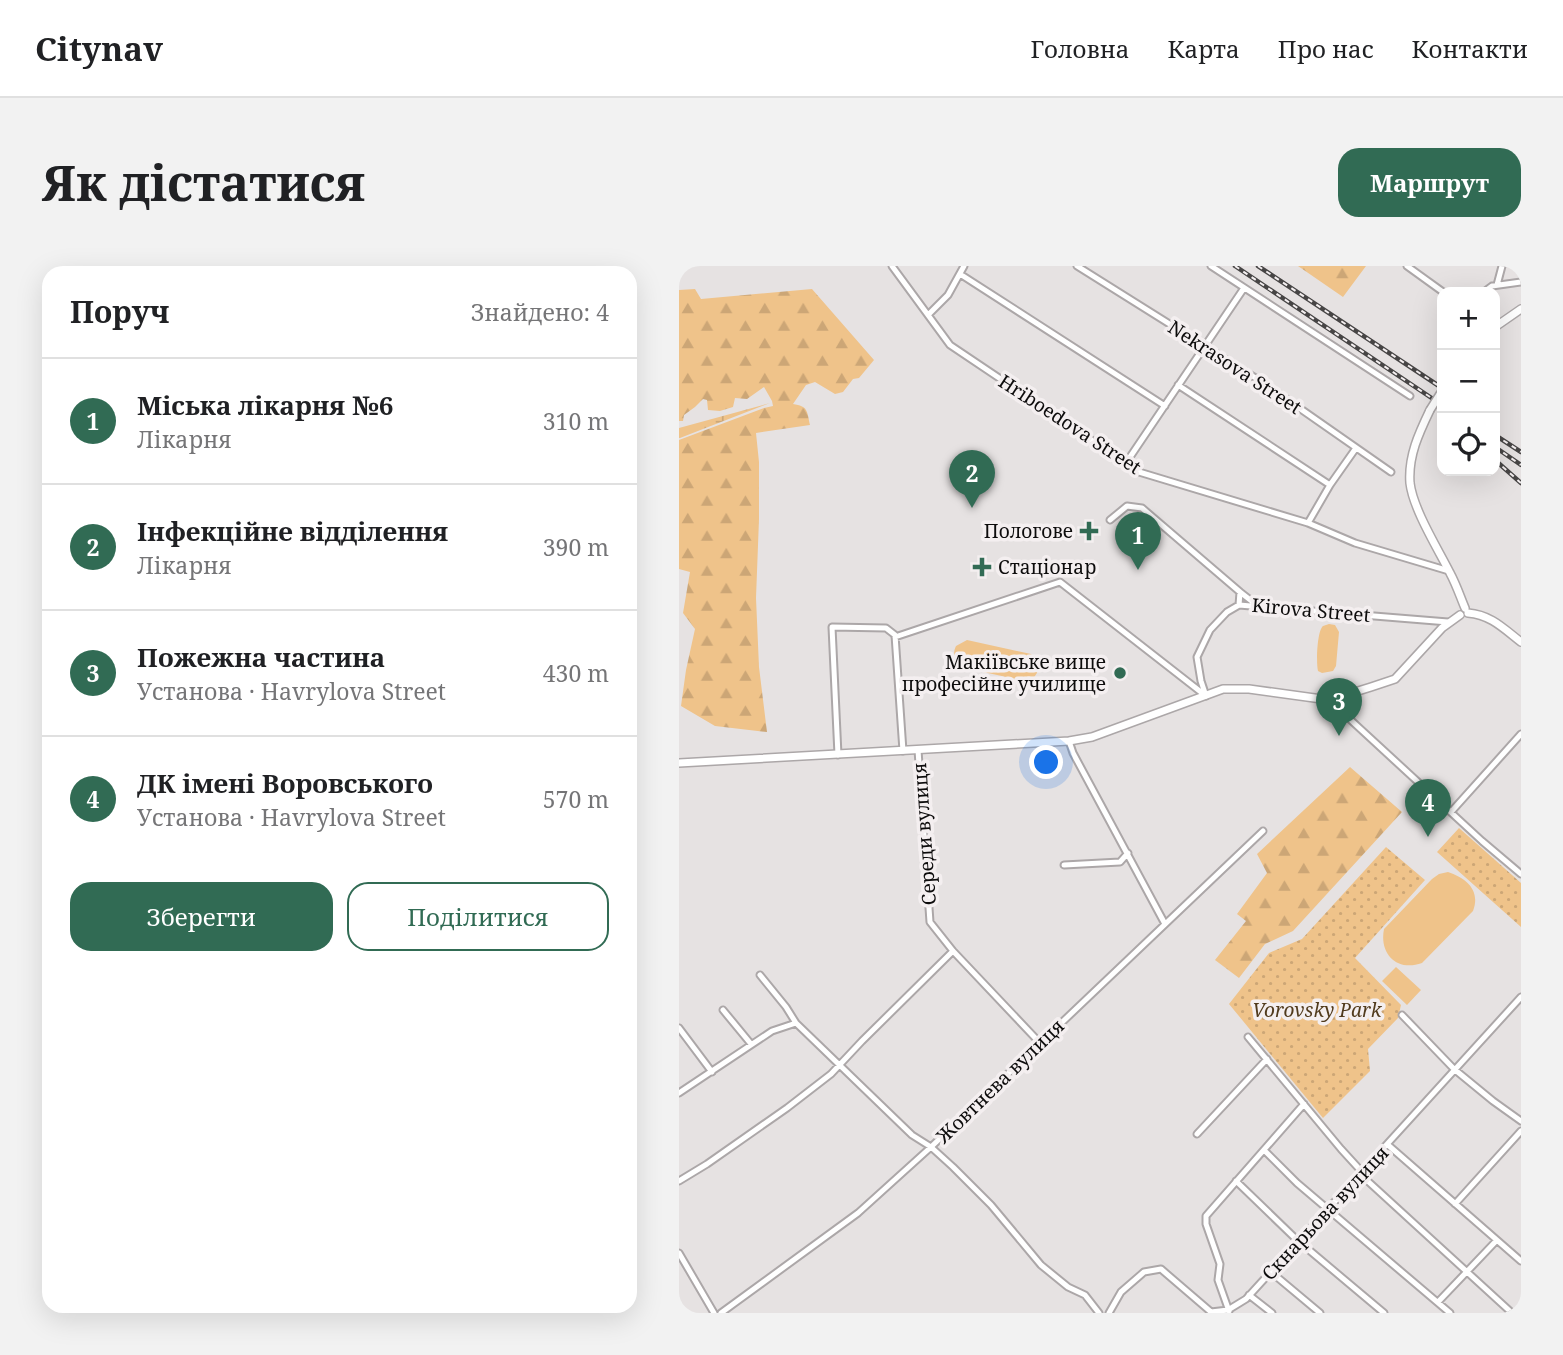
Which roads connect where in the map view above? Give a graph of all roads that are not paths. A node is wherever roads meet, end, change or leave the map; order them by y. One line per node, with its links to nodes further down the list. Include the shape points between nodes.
1 (892, 266): 14 (street, Hriboedova Street)
2 (964, 266): 7 (street)
3 (1077, 266): 16 (street, Nekrasova Street)
4 (1211, 266): 11 (street)
5 (1407, 266): 12 (street)
6 (1502, 266): 9 (street)
7 (960, 274): 14 (street); 20 (street)
8 (1521, 282): 9 (street)
9 (1497, 285): 10 (street)
10 (1493, 287)
11 (1244, 288): 16 (street); 18 (street)
12 (1437, 288)
13 (1521, 309): 15 (street)
14 (928, 316): 22 (street, Hriboedova Street, via 950,345)
15 (1500, 324)
16 (1205, 346): 17 (street); 21 (street, Nekrasova Street)
17 (1178, 385): 20 (street); 24 (street)
18 (1411, 396)
19 (1437, 399): 27 (street, bridge, via 1416,440 1410,479 1423,521)
20 (1165, 406): 22 (street)
21 (1356, 448): 23 (street, Nekrasova Street); 24 (street)
22 (1126, 463): 26 (street, Hriboedova Street, via 1139,472)
23 (1391, 472)
24 (1330, 485): 26 (street)
25 (1110, 520): 28 (street, via 1127,506 1142,508)
26 (1308, 523): 27 (street, Hriboedova Street, via 1355,543)
27 (1449, 571): 31 (street)
28 (1240, 592): 29 (street); 30 (street)
29 (1240, 605): 30 (street, Kirova Street); 35 (street, Kirova Street, via 1210,630 1197,657)
30 (1258, 606): 32 (street, Kirova Street)
31 (1463, 611): 32 (street); 34 (street, via 1493,620)
32 (1450, 622): 36 (street, via 1395,679)
33 (895, 637): 35 (street, via 1060,582); 40 (street); 41 (street, via 886,628 832,627)
34 (1521, 642)
35 (1206, 696): 36 (street, via 1249,689); 38 (street, via 1093,737)
36 (1329, 700): 43 (street)
37 (1521, 733): 43 (street)
38 (1069, 741): 39 (street); 45 (street)
39 (918, 750): 40 (street); 49 (street, Середи вулиця, via 930,922)
40 (904, 751): 41 (street)
41 (838, 755): 42 (street)
42 (679, 763)
43 (1451, 812): 47 (street)
44 (1263, 831): 48 (street, Жовтнева вулиця)
45 (1128, 853): 46 (street, via 1121,862); 48 (street)
46 (1064, 865)
47 (1521, 874)
48 (1165, 924): 57 (street, Жовтнева вулиця)
49 (953, 951): 57 (street, Середи вулиця); 60 (street)
50 (760, 975): 54 (street)
51 (1521, 997): 61 (street, Скнарьова вулиця)
52 (723, 1010): 58 (street)
53 (1402, 1015): 61 (street)
54 (796, 1023): 58 (street); 60 (street)
55 (679, 1028): 62 (street)
56 (1248, 1037): 59 (street)
57 (1040, 1043): 69 (street, Жовтнева вулиця)
58 (751, 1044): 62 (street)
59 (1267, 1059): 64 (street); 67 (street)
60 (839, 1065): 69 (street, via 912,1135); 72 (street, via 786,1108)
61 (1454, 1069): 65 (street); 68 (street, Скнарьова вулиця)
62 (712, 1072): 63 (street)
63 (679, 1093)
64 (1304, 1104): 70 (street); 71 (street)
65 (1521, 1121)
66 (1521, 1131): 74 (street)
67 (1197, 1133)
68 (1388, 1145): 71 (street, Скнарьова вулиця); 74 (street)
69 (931, 1147): 87 (street, Жовтнева вулиця, via 858,1213); 88 (street, via 991,1205 1041,1265 1067,1287 1085,1295)
70 (1264, 1150): 73 (street); 75 (street)
71 (1361, 1172): 75 (street, Скнарьова вулиця); 80 (street)
72 (679, 1181)
73 (1236, 1181): 77 (street); 84 (street, via 1205,1220)
74 (1455, 1204): 76 (street)
75 (1329, 1208): 77 (street, Скнарьова вулиця); 83 (street)
76 (1497, 1240): 79 (street); 80 (street)
77 (1299, 1241): 81 (street, Скнарьова вулиця); 92 (street)
78 (679, 1253): 86 (street)
79 (1521, 1261)
80 (1467, 1271): 83 (street); 93 (street)
81 (1271, 1272): 82 (street, Скнарьова вулиця); 91 (street)
82 (1249, 1295): 84 (street, Скнарьова вулиця); 90 (street)
83 (1438, 1302): 85 (street)
84 (1229, 1312): 89 (street, via 1211,1312 1161,1269 1144,1272 1121,1292)
85 (1450, 1312)
86 (714, 1313)
87 (721, 1313)
88 (1099, 1313)
89 (1109, 1313)
90 (1272, 1313)
91 (1320, 1313)
92 (1384, 1313)
93 (1512, 1313)

